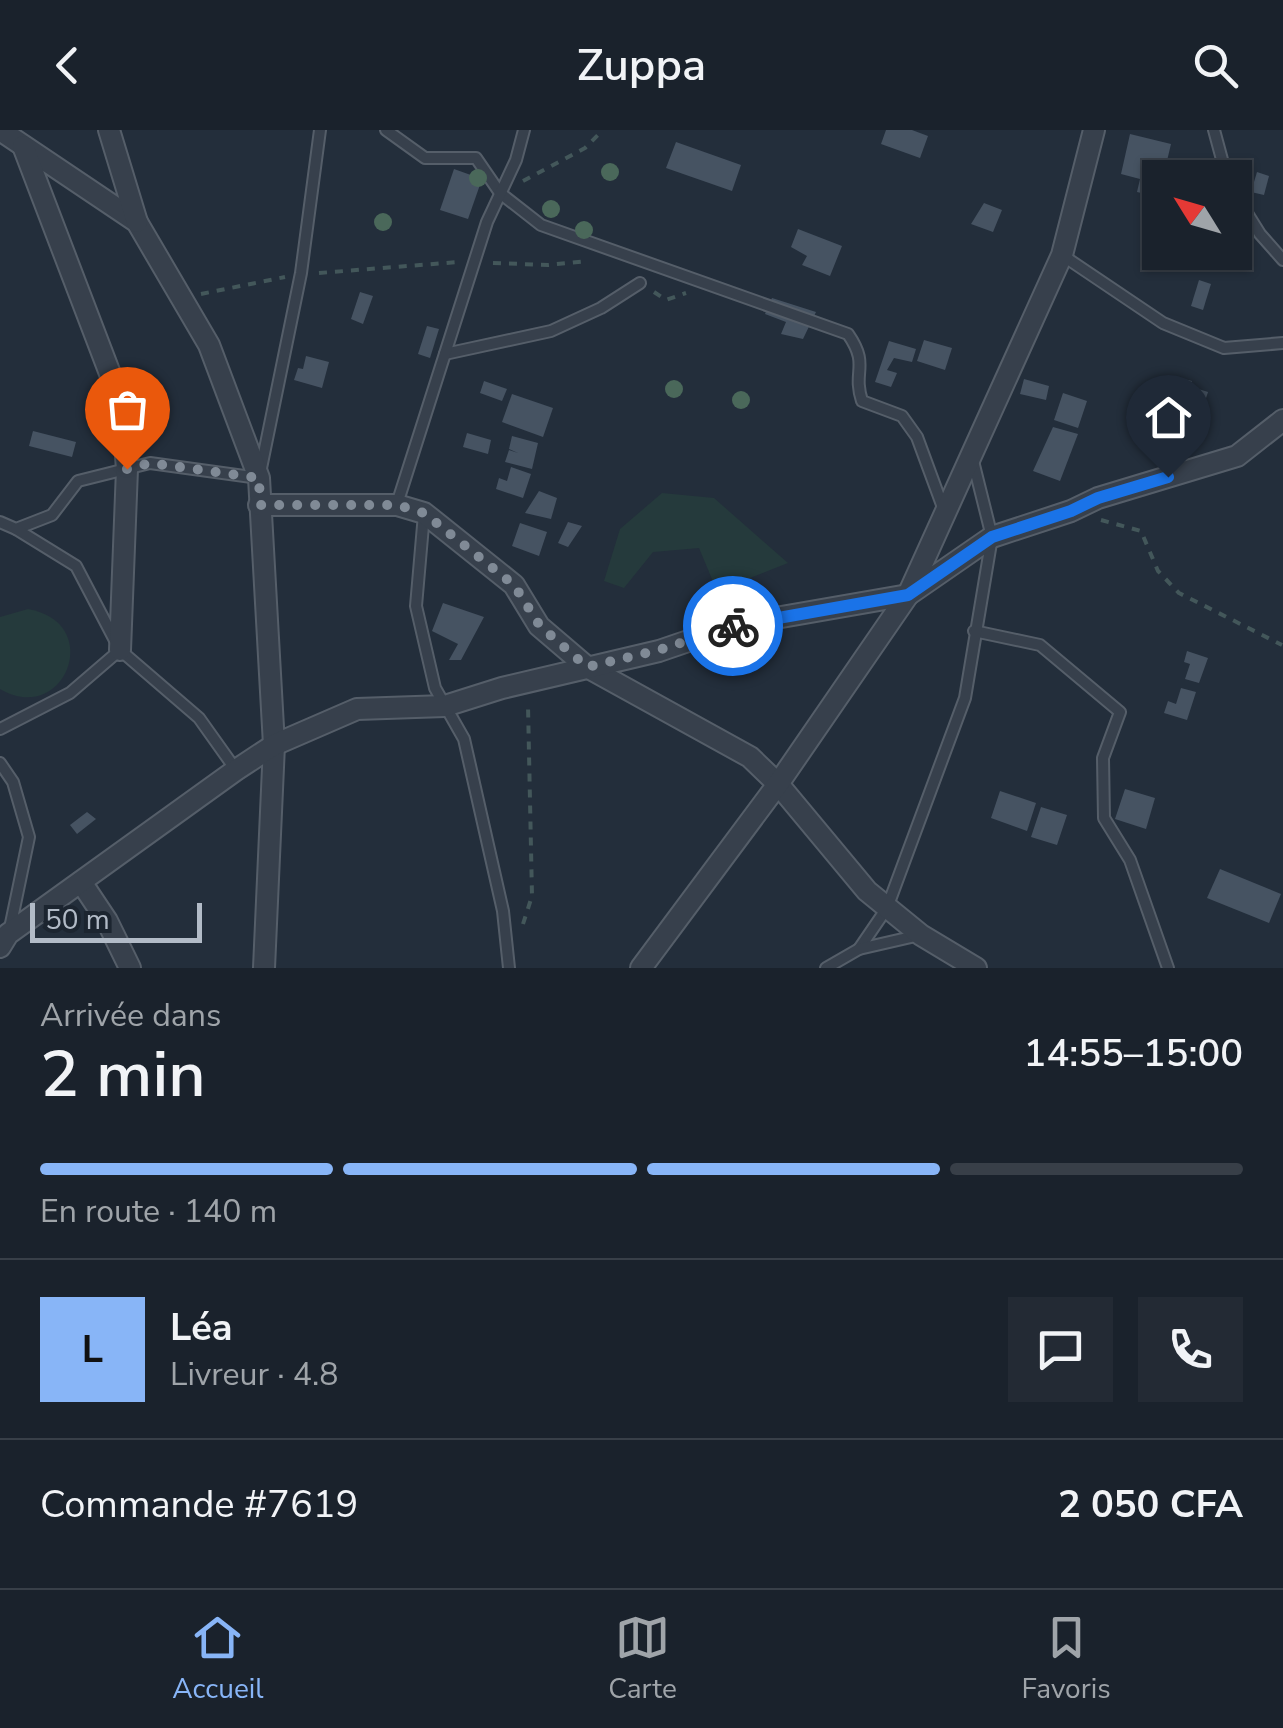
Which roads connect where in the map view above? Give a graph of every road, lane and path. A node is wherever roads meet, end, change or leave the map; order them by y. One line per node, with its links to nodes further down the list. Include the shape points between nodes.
1 (0, 130): 9 (street)
2 (109, 130): 13 (street)
3 (320, 130): 19 (lane)
4 (386, 130): 11 (lane, via 426,158 476,158)
5 (524, 130): 11 (lane)
6 (603, 130): 11 (path, via 586,148)
7 (1094, 130): 14 (street)
8 (1214, 130): 10 (lane)
9 (22, 146): 13 (street); 27 (street, via 122,405)
10 (1222, 160)
11 (500, 193): 21 (lane, via 541,225); 24 (lane)
12 (1252, 221): 15 (lane)
13 (137, 222): 22 (street)
14 (1062, 254): 23 (lane, via 1164,323 1224,348); 26 (street)
15 (1283, 260)
16 (593, 261): 18 (path)
17 (469, 262): 19 (path)
18 (486, 262)
19 (301, 274): 22 (path); 28 (lane)
20 (640, 283): 21 (path, via 666,300); 24 (lane, via 551,331)
21 (711, 286): 33 (lane, via 848,334 861,354 862,400 902,416 917,437)
22 (182, 298): 28 (street, via 210,345)
23 (1283, 343)
24 (445, 354): 30 (lane)
25 (1283, 420): 31 (street, via 1237,456)
26 (972, 455): 33 (street); 36 (lane)
27 (127, 469): 28 (lane, via 150,463); 35 (lane, via 78,481 52,515); 40 (street)
28 (259, 478): 29 (street)
29 (260, 505): 30 (street); 45 (street)
30 (397, 505): 32 (street)
31 (1071, 511): 36 (street); 39 (path, via 1140,531 1158,571 1179,593)
32 (424, 513): 41 (street, via 514,585 540,626); 43 (lane, via 416,606)
33 (945, 514): 37 (street)
34 (0, 522): 35 (lane)
35 (16, 529): 40 (lane, via 76,566)
36 (992, 537): 37 (street); 38 (lane)
37 (908, 595): 41 (street, via 735,625); 48 (street)
38 (974, 631): 50 (lane, via 965,698); 61 (lane, via 1040,645 1120,712 1103,758 1104,818 1130,860)
39 (1282, 645)
40 (120, 650): 44 (lane, via 70,692); 47 (lane, via 199,718)
41 (587, 667): 42 (street); 48 (street, via 750,757)
42 (528, 682): 43 (street); 51 (path, via 532,896)
43 (445, 706): 45 (street, via 358,709); 57 (lane, via 464,740 503,911)
44 (0, 729)
45 (274, 745): 47 (street); 56 (street)
46 (0, 763): 53 (lane, via 13,782 28,837)
47 (236, 770): 49 (street)
48 (778, 784): 50 (street); 58 (street)
49 (81, 882): 53 (street); 55 (street)
50 (887, 908): 52 (street); 54 (lane)
51 (520, 931)
52 (921, 935): 54 (lane); 60 (street)
53 (4, 941)
54 (859, 949): 59 (lane)
55 (130, 968)
56 (264, 968)
57 (508, 968)
58 (642, 968)
59 (826, 968)
60 (976, 968)
61 (1168, 968)

